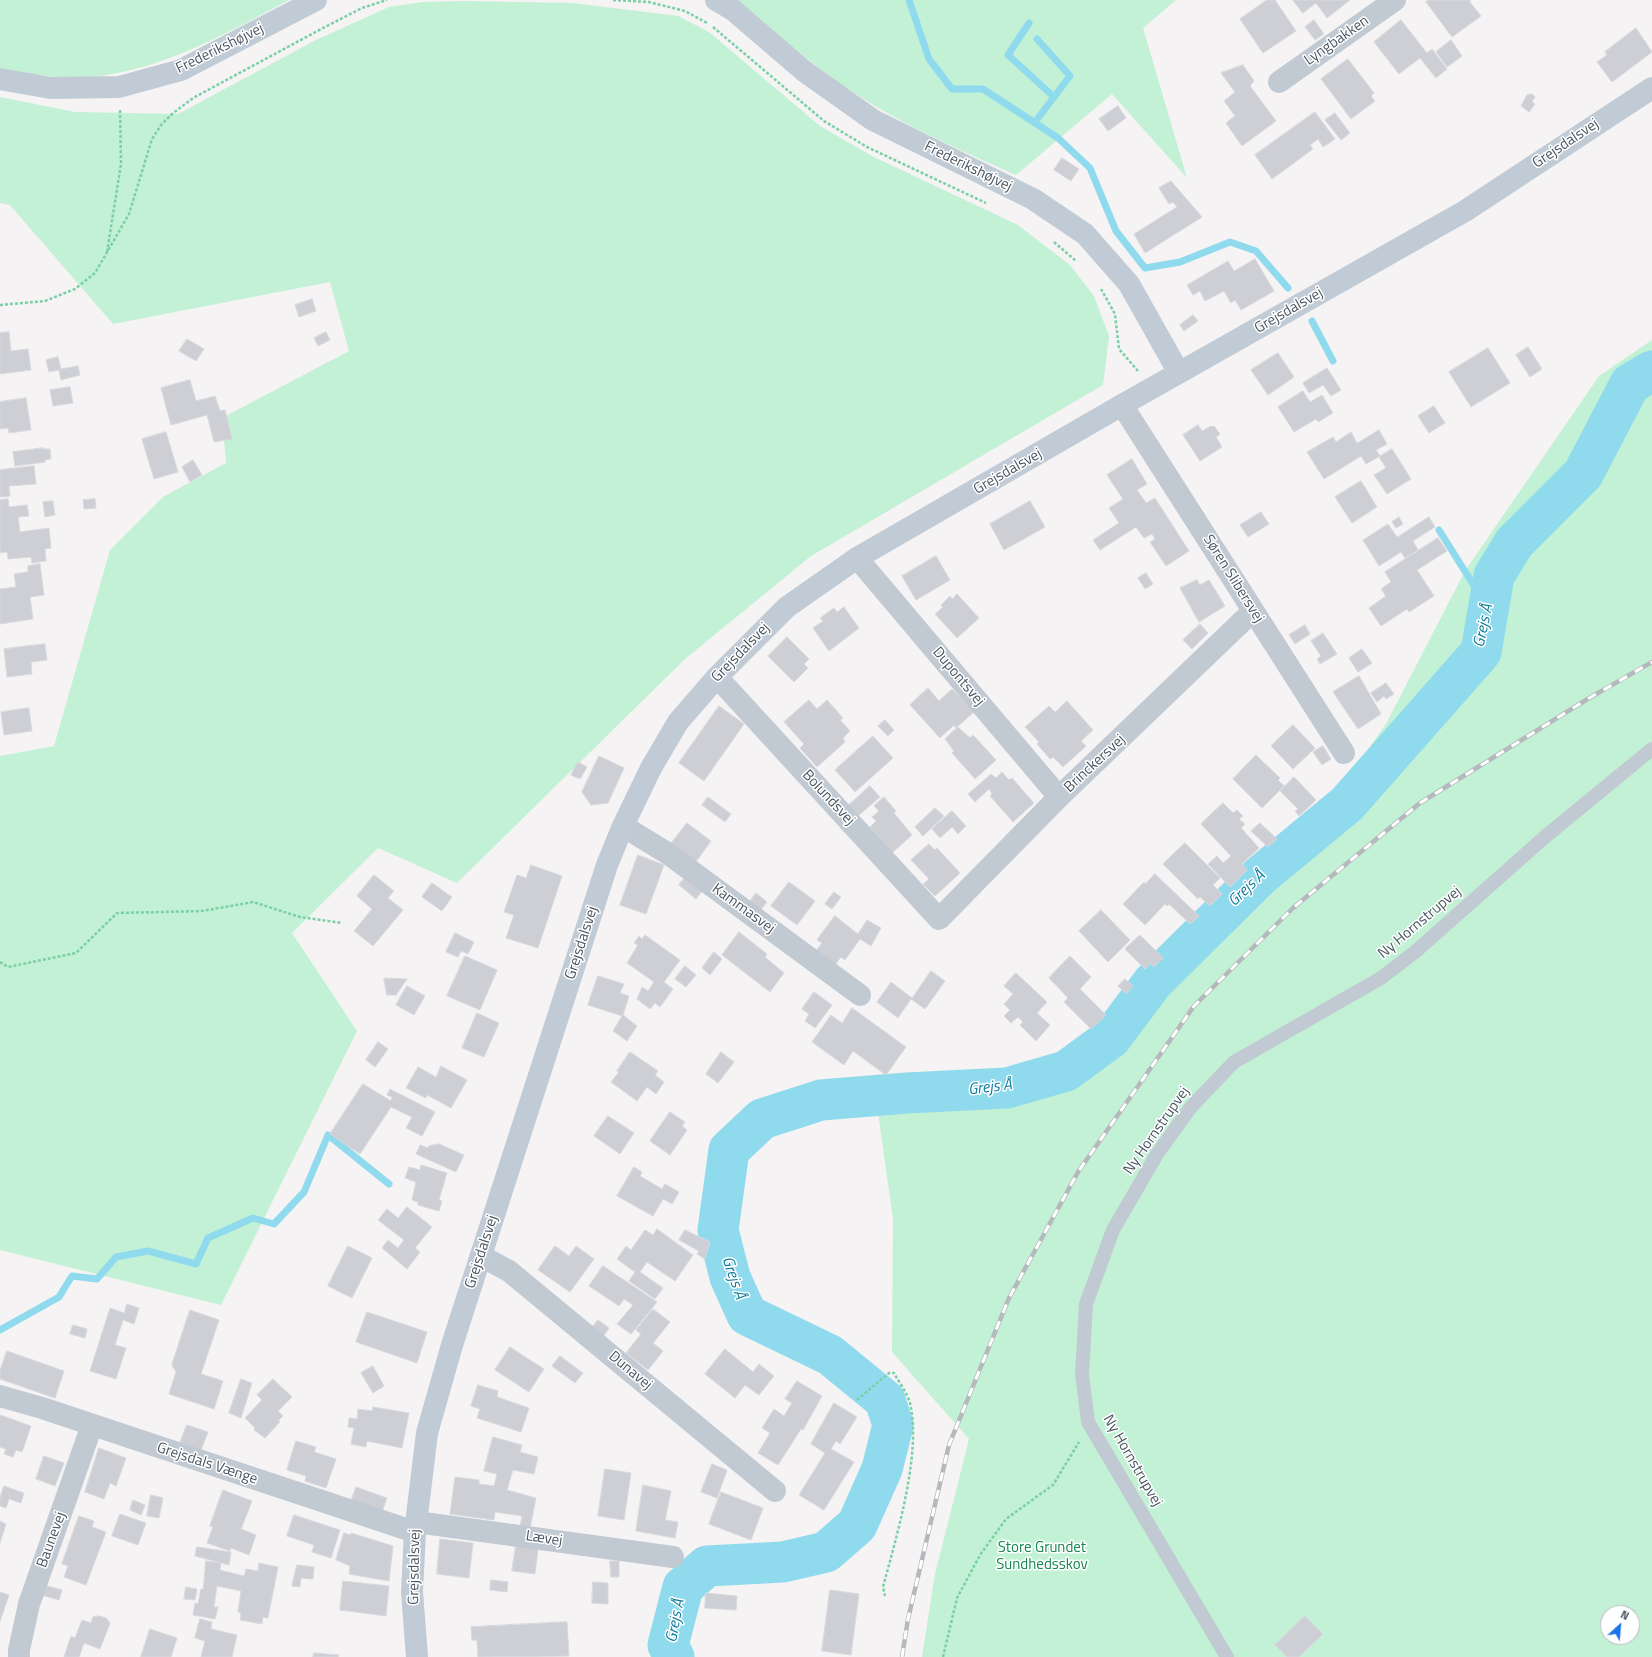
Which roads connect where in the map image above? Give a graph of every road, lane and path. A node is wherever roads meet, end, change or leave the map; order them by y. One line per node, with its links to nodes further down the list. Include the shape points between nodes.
1 (316, 0): 8 (street, Frederikshøjvej, via 181,70)
2 (387, 0): 12 (path, via 362,8 323,28 193,98 172,114 152,139 129,214)
3 (613, 0): 10 (path, via 648,2 685,11 714,27 824,121 867,147)
4 (716, 0): 16 (street, Frederikshøjvej, via 733,10 804,71 873,120 1033,199 1085,234 1129,284)
5 (1395, 0): 7 (street, Lyngbakken)
6 (0, 79): 8 (street, Frederikshøjvej, via 51,88)
7 (1279, 82)
8 (119, 87): 12 (path, via 121,164)
9 (1652, 88): 16 (street, Grejsdalsvej, via 1465,211)
10 (993, 206)
11 (1054, 242): 13 (path)
12 (106, 254): 15 (path, via 95,273 75,289 45,301)
13 (1080, 264)
14 (1100, 287): 17 (path, via 1115,314 1119,349)
15 (0, 305)
16 (1179, 373): 17 (street, Grejsdalsvej)
17 (1153, 388): 18 (street, Grejsdalsvej)
18 (1122, 405): 19 (street, Grejsdalsvej); 20 (street, Søren Slibersvej)
19 (857, 558): 21 (street, Grejsdalsvej, via 786,607); 24 (street, Dupontsvej)
20 (1254, 611): 23 (street, Søren Slibersvej); 24 (street, Brinckersvej)
21 (717, 677): 25 (street, Grejsdalsvej, via 678,722 650,768); 26 (street, Bolundsvej)
22 (1652, 749): 33 (lane, Ny Hornstrupvej, via 1546,836 1415,952 1381,978 1234,1062 1191,1107 1157,1154 1112,1230 1086,1304 1082,1374)
23 (1344, 753)
24 (1059, 797): 26 (street, Brinckersvej)
25 (623, 826): 29 (street, Kammasvej, via 667,853); 30 (street, Grejsdalsvej, via 607,865)
26 (939, 919)
27 (342, 923): 28 (path, via 300,917 254,902 202,911 117,913 76,953 8,967)
28 (0, 962)
29 (860, 995)
30 (481, 1256): 35 (street, Dunavej, via 509,1271); 36 (street, Grejsdalsvej, via 452,1345 428,1433)
31 (0, 1396): 34 (street, Grejsdals Vænge)
32 (857, 1400): 38 (path, via 889,1373 894,1373 909,1402 913,1433 911,1467 883,1587)
33 (1088, 1422): 41 (path, via 1076,1450 1053,1485 1006,1519 980,1555 957,1598); 42 (lane, Ny Hornstrupvej)
34 (92, 1425): 36 (street, Grejsdals Vænge); 39 (street, Baunevej, via 29,1604)
35 (775, 1491)
36 (415, 1527): 37 (street, Lævej); 40 (street, Grejsdalsvej, via 412,1592)
37 (672, 1557)
38 (885, 1596)
39 (19, 1657)
40 (417, 1657)
41 (943, 1657)
42 (1227, 1657)

